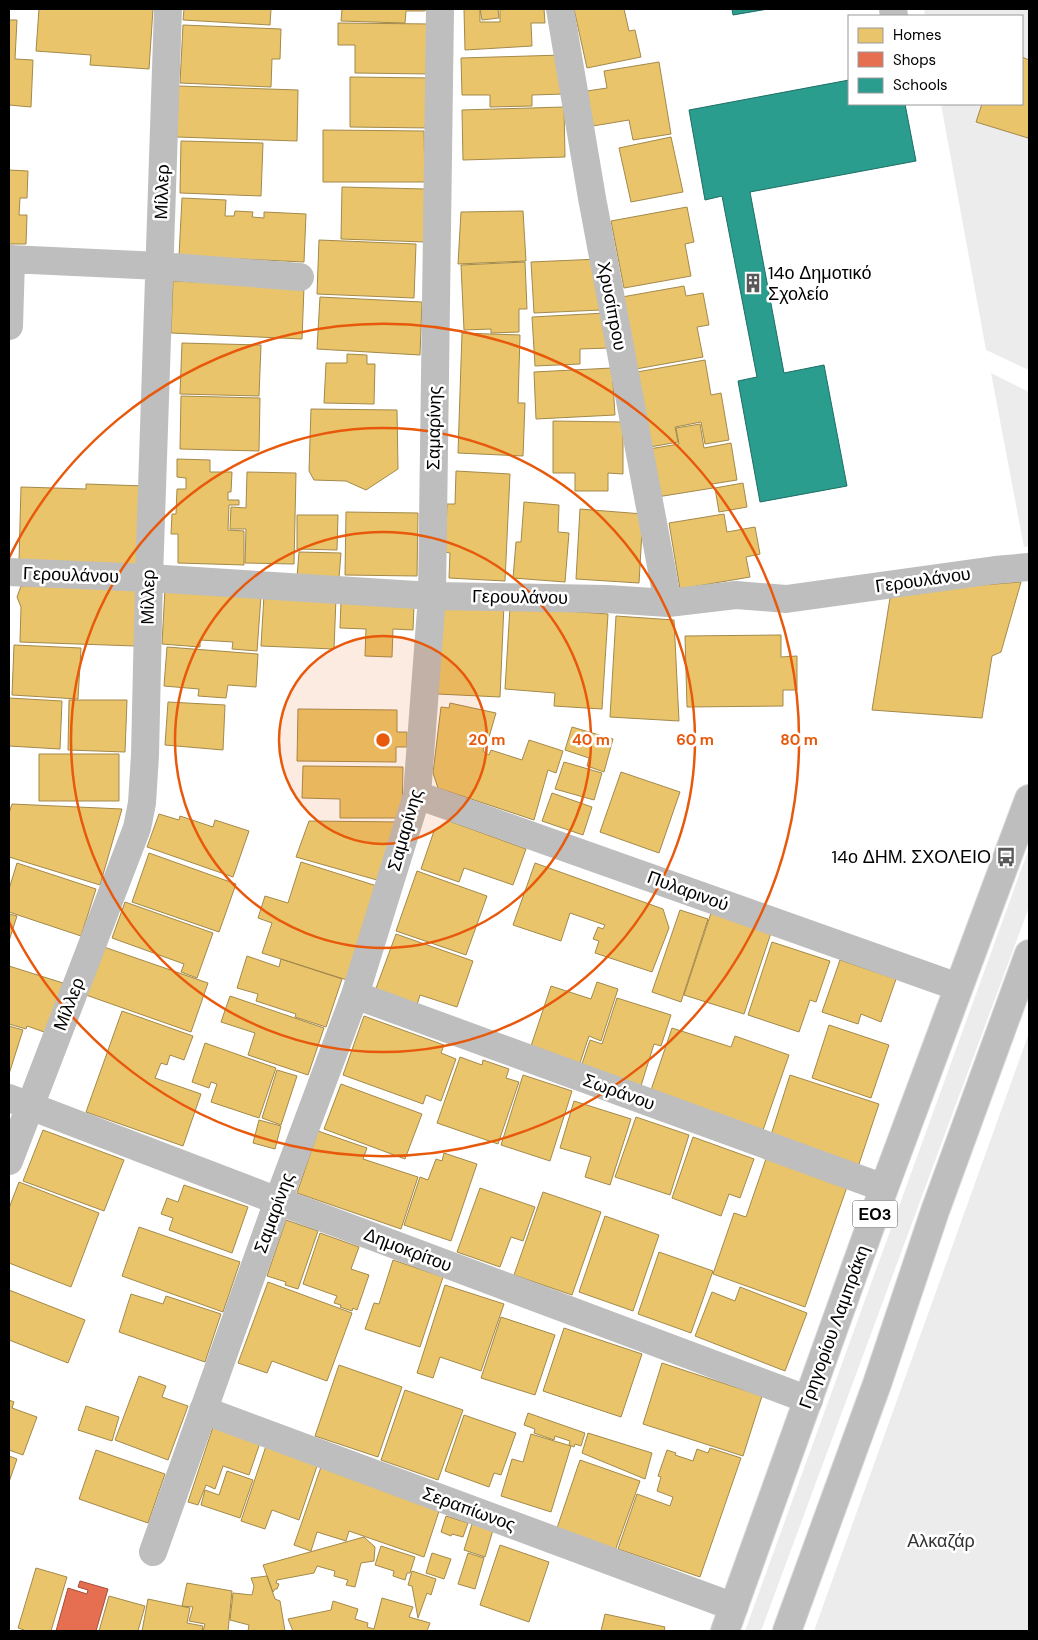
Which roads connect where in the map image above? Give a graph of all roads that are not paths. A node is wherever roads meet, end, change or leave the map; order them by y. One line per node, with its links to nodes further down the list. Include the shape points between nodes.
1 (168, 9): 5 (street, Μίλλερ)
2 (440, 9): 11 (street, Σαμαρίνης)
3 (560, 9): 12 (street, Χρυσίπpου, via 593,207)
4 (10, 259): 5 (street); 7 (street)
5 (160, 266): 6 (street); 10 (street, Μίλλερ)
6 (300, 277)
7 (9, 326)
8 (1029, 568): 12 (street, Γερουλάνου, via 786,600 736,595)
9 (9, 572): 10 (street, Γερουλάνου)
10 (149, 578): 11 (street, Γερουλάνου); 18 (street, Μίλλερ, via 145,755 138,828)
11 (432, 596): 12 (street, Γερουλάνου); 13 (street, Σαμαρίνης)
12 (668, 603)
13 (417, 795): 16 (street, Πυλαρινού); 17 (street, Σαμαρίνης)
14 (1029, 799): 16 (street, Γρηγορίου Λαμπράκη / ΕΟ3)
15 (1029, 954): 26 (street)
16 (958, 987): 20 (street, Γρηγορίου Λαμπράκη / ΕΟ3)
17 (355, 995): 20 (street, Σωράνου); 21 (street, Σαμαρίνης)
18 (19, 1102): 19 (street, Μίλλερ); 21 (street, Δημοκρίτου)
19 (9, 1161)
20 (884, 1188): 22 (street, Γρηγορίου Λαμπράκη / ΕΟ3)
21 (278, 1201): 22 (street, Δημοκρίτου); 23 (street, Σαμαρίνης)
22 (809, 1400): 25 (street, Γρηγορίου Λαμπράκη / ΕΟ3)
23 (203, 1410): 24 (street, Σαμαρίνης); 25 (street, Σεραπίωνος)
24 (153, 1552)
25 (729, 1619)
26 (787, 1631)

